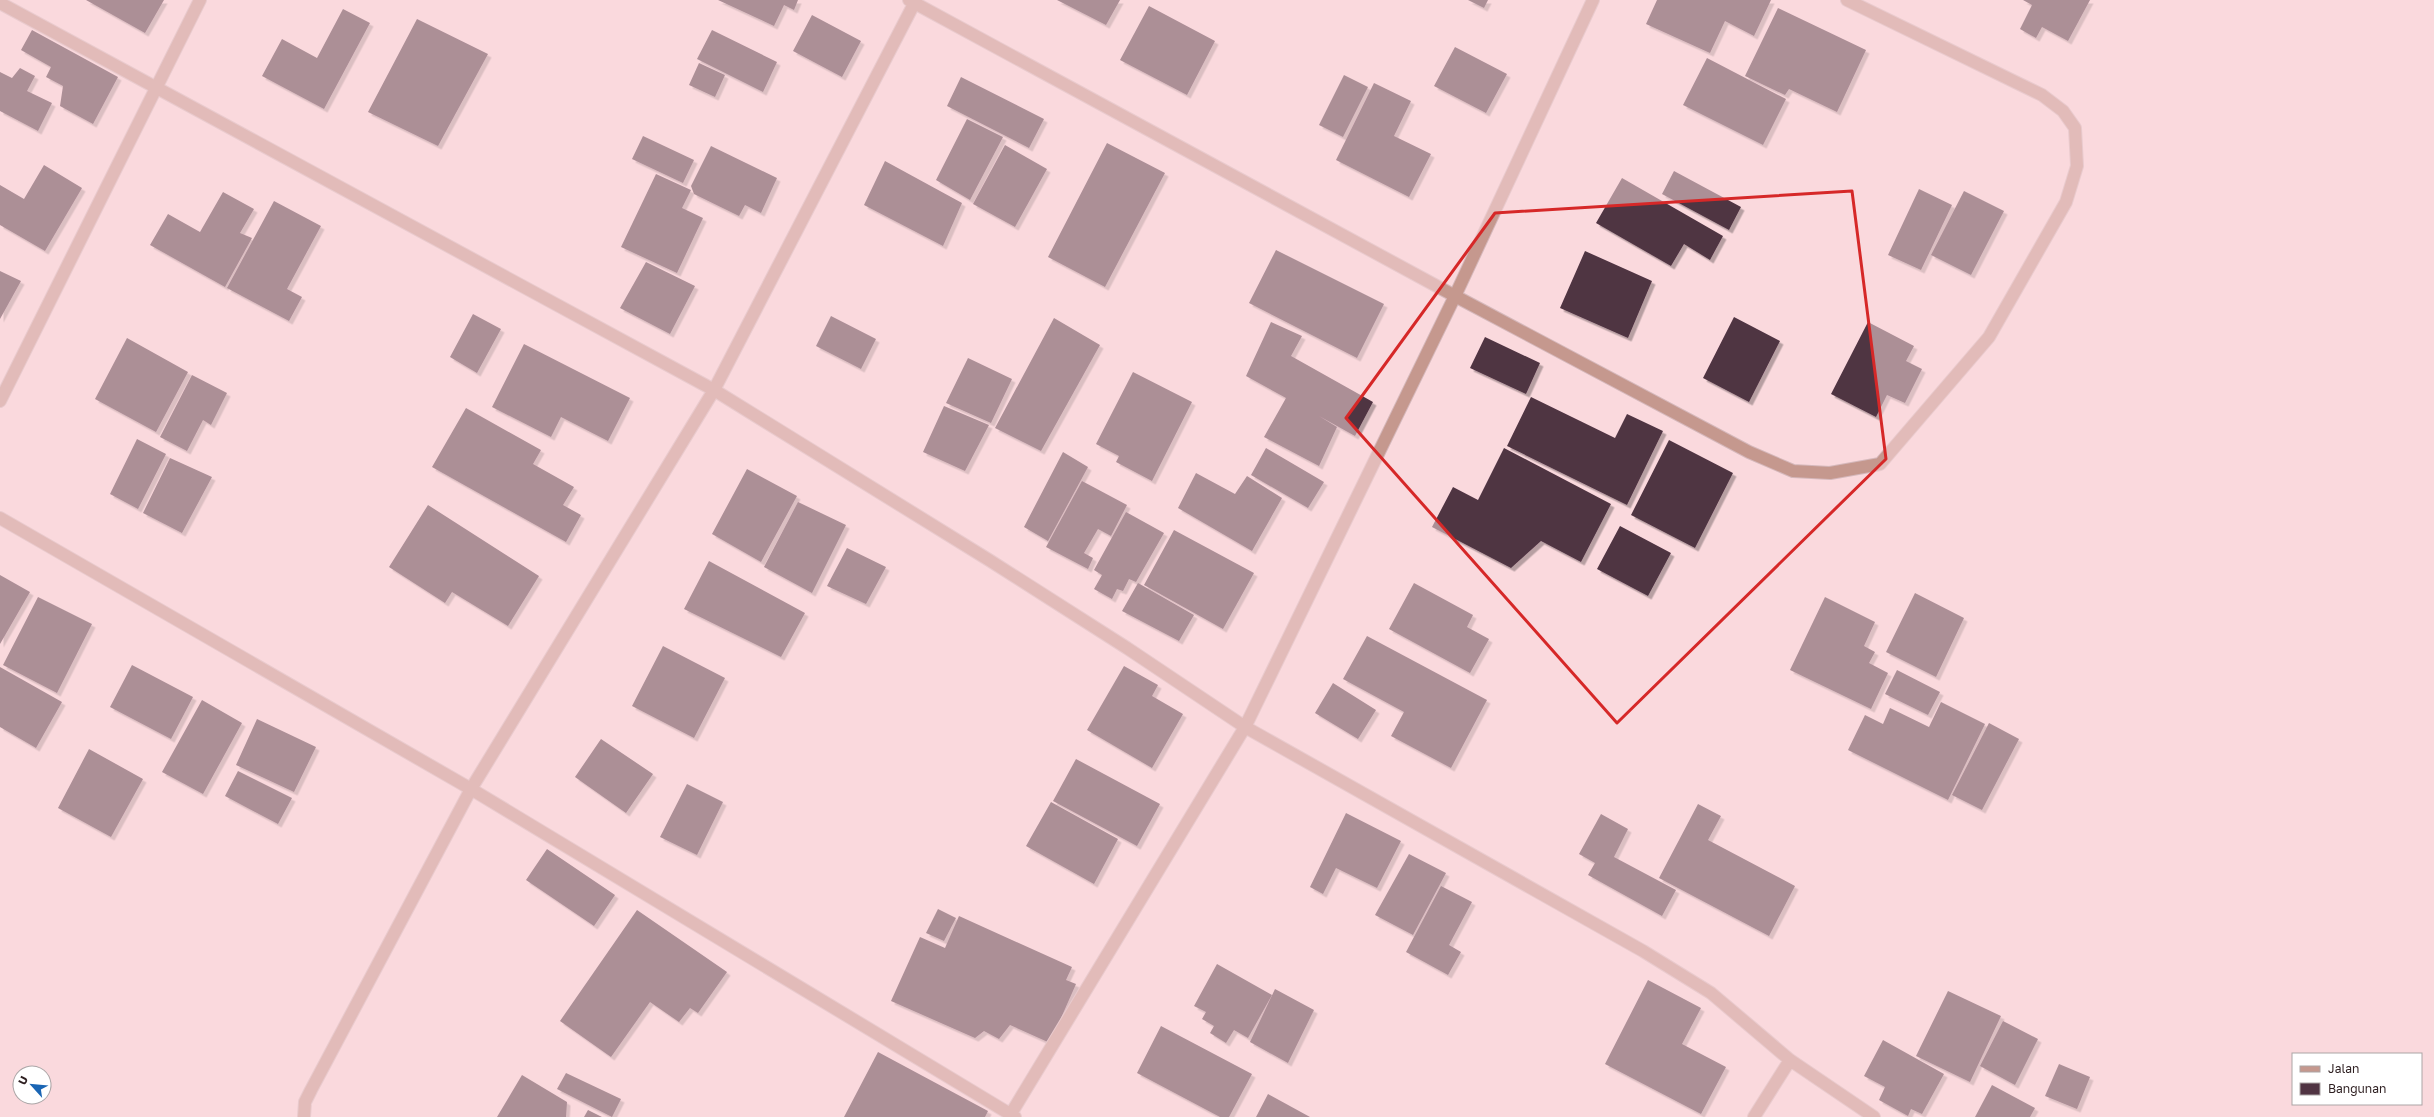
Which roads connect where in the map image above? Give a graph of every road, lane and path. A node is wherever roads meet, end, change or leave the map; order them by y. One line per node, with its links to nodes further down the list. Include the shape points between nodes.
1 (200, 0): 6 (street)
2 (1593, 0): 7 (street)
3 (1847, 0): 7 (street, via 2042,95 2063,112 2075,128 2077,166 2066,202 1989,337 1880,464 1830,473 1793,471 1749,452)
4 (913, 1): 7 (street); 8 (street)
5 (0, 3): 6 (street)
6 (157, 88): 8 (street); 9 (street)
7 (1455, 296): 11 (street)
8 (714, 390): 11 (street, via 996,564); 12 (street)
9 (0, 401)
10 (0, 518): 12 (street)
11 (1245, 727): 13 (street, via 1644,950 1711,993); 14 (street)
12 (471, 789): 14 (street); 15 (street, via 311,1090 305,1102)
13 (1790, 1060): 16 (street); 17 (street)
14 (1012, 1116)
15 (304, 1117)
16 (1754, 1117)
17 (1874, 1117)

